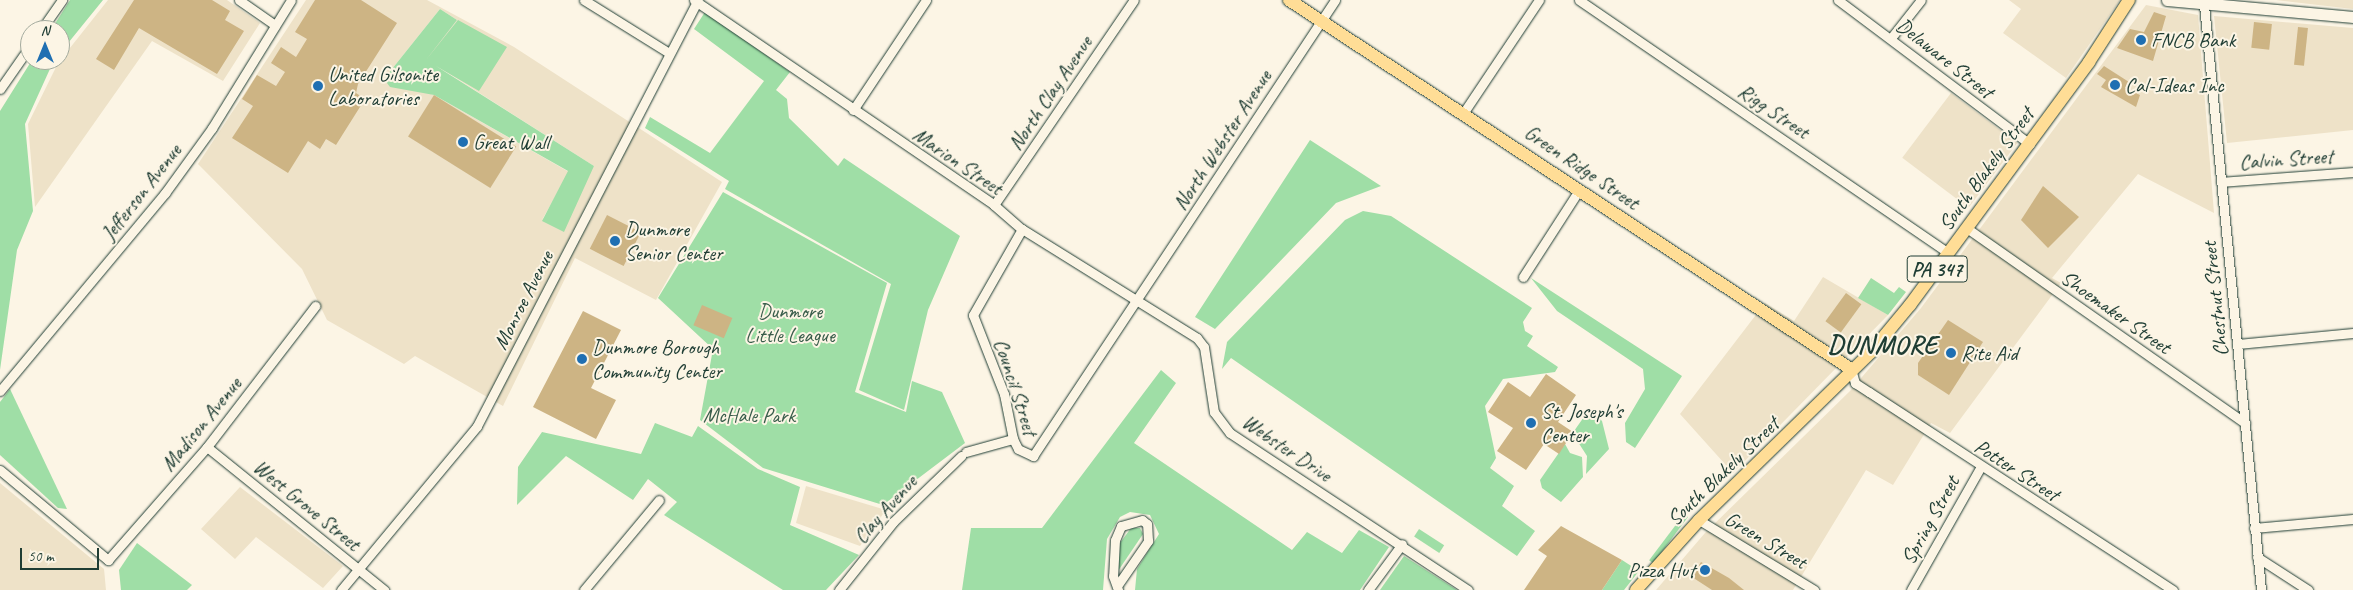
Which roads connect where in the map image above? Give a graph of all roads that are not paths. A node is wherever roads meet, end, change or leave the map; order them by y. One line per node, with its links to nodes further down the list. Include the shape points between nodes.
1 (62, 0): 18 (street)
2 (239, 0): 20 (street)
3 (291, 0): 20 (street, Jefferson Avenue)
4 (584, 0): 22 (street)
5 (926, 0): 25 (street)
6 (1134, 0): 31 (street, North Clay Avenue)
7 (1289, 0): 19 (main road, Green Ridge Street)
8 (1335, 0): 19 (street, North Webster Avenue)
9 (1539, 0): 26 (street)
10 (1578, 0): 34 (street, Rigg Street)
11 (1838, 0): 21 (street, Delaware Street)
12 (1921, 0): 21 (street)
13 (2129, 0): 27 (main road, South Blakely Street / PA 347)
14 (2167, 0): 16 (main road)
15 (696, 1): 22 (street, Monroe Avenue); 25 (street, Marion Street)
16 (2204, 5): 17 (main road); 29 (street, Chestnut Street)
17 (2353, 17)
18 (49, 20)
19 (1322, 20): 26 (main road, Green Ridge Street); 36 (street, North Webster Avenue)
20 (275, 25): 42 (street, Jefferson Avenue, via 212,128 165,193)
21 (1891, 38): 27 (street, Delaware Street)
22 (668, 53): 54 (street, Monroe Avenue, via 477,426)
23 (20, 60): 24 (street)
24 (0, 89)
25 (853, 110): 31 (street, Marion Street)
26 (1464, 112): 30 (main road, Green Ridge Street)
27 (2030, 144): 32 (main road, South Blakely Street / PA 347)
28 (2353, 172): 29 (street, Calvin Street)
29 (2221, 182): 39 (street, Chestnut Street)
30 (1579, 190): 35 (street); 41 (main road, Green Ridge Street)
31 (994, 206): 33 (street, Marion Street)
32 (1968, 228): 34 (main road, South Blakely Street / PA 347); 43 (street, Shoemaker Street)
33 (1022, 229): 36 (street, Marion Street); 44 (street, Council Street, via 973,315 1004,394)
34 (1949, 253): 41 (main road, South Blakely Street / PA 347, via 1905,312)
35 (1523, 277)
36 (1138, 300): 40 (street, Marion Street); 44 (street, Council Street, via 1036,453 1027,455)
37 (315, 306): 45 (street, Madison Avenue)
38 (2353, 333): 39 (street)
39 (2237, 344): 43 (street, Chestnut Street)
40 (1204, 347): 52 (street, Webster Drive, via 1211,401 1221,424)
41 (1852, 369): 46 (street, Potter Street, via 1855,382); 49 (main road, South Blakely Street)
42 (0, 391)
43 (2245, 424): 51 (street, Chestnut Street)
44 (1013, 439): 59 (street, Clay Avenue, via 964,454 893,522)
45 (207, 447): 47 (street, Madison Avenue, via 108,560); 54 (street, West Grove Street)
46 (1980, 468): 64 (street, Spring Street); 65 (street, Potter Street)
47 (0, 470)
48 (659, 500): 58 (street)
49 (1699, 520): 62 (main road, South Blakely Street); 63 (street, Green Street)
50 (2353, 520): 51 (street)
51 (2254, 528): 53 (street, Chestnut Street)
52 (1402, 544): 60 (street); 61 (street, Webster Drive)
53 (2257, 556): 66 (street, Chestnut Street); 67 (street)
54 (358, 569): 56 (street, Monroe Avenue); 57 (street, West Grove Street)
55 (1118, 588): 55 (street, via 1148,541 1147,524 1142,520 1120,526 1115,540 1113,576)
56 (340, 590)
57 (384, 590)
58 (584, 590)
59 (839, 590)
60 (1368, 590)
61 (1468, 590)
62 (1636, 590)
63 (1814, 590)
64 (1911, 590)
65 (2174, 590)
66 (2261, 590)
67 (2308, 590)

